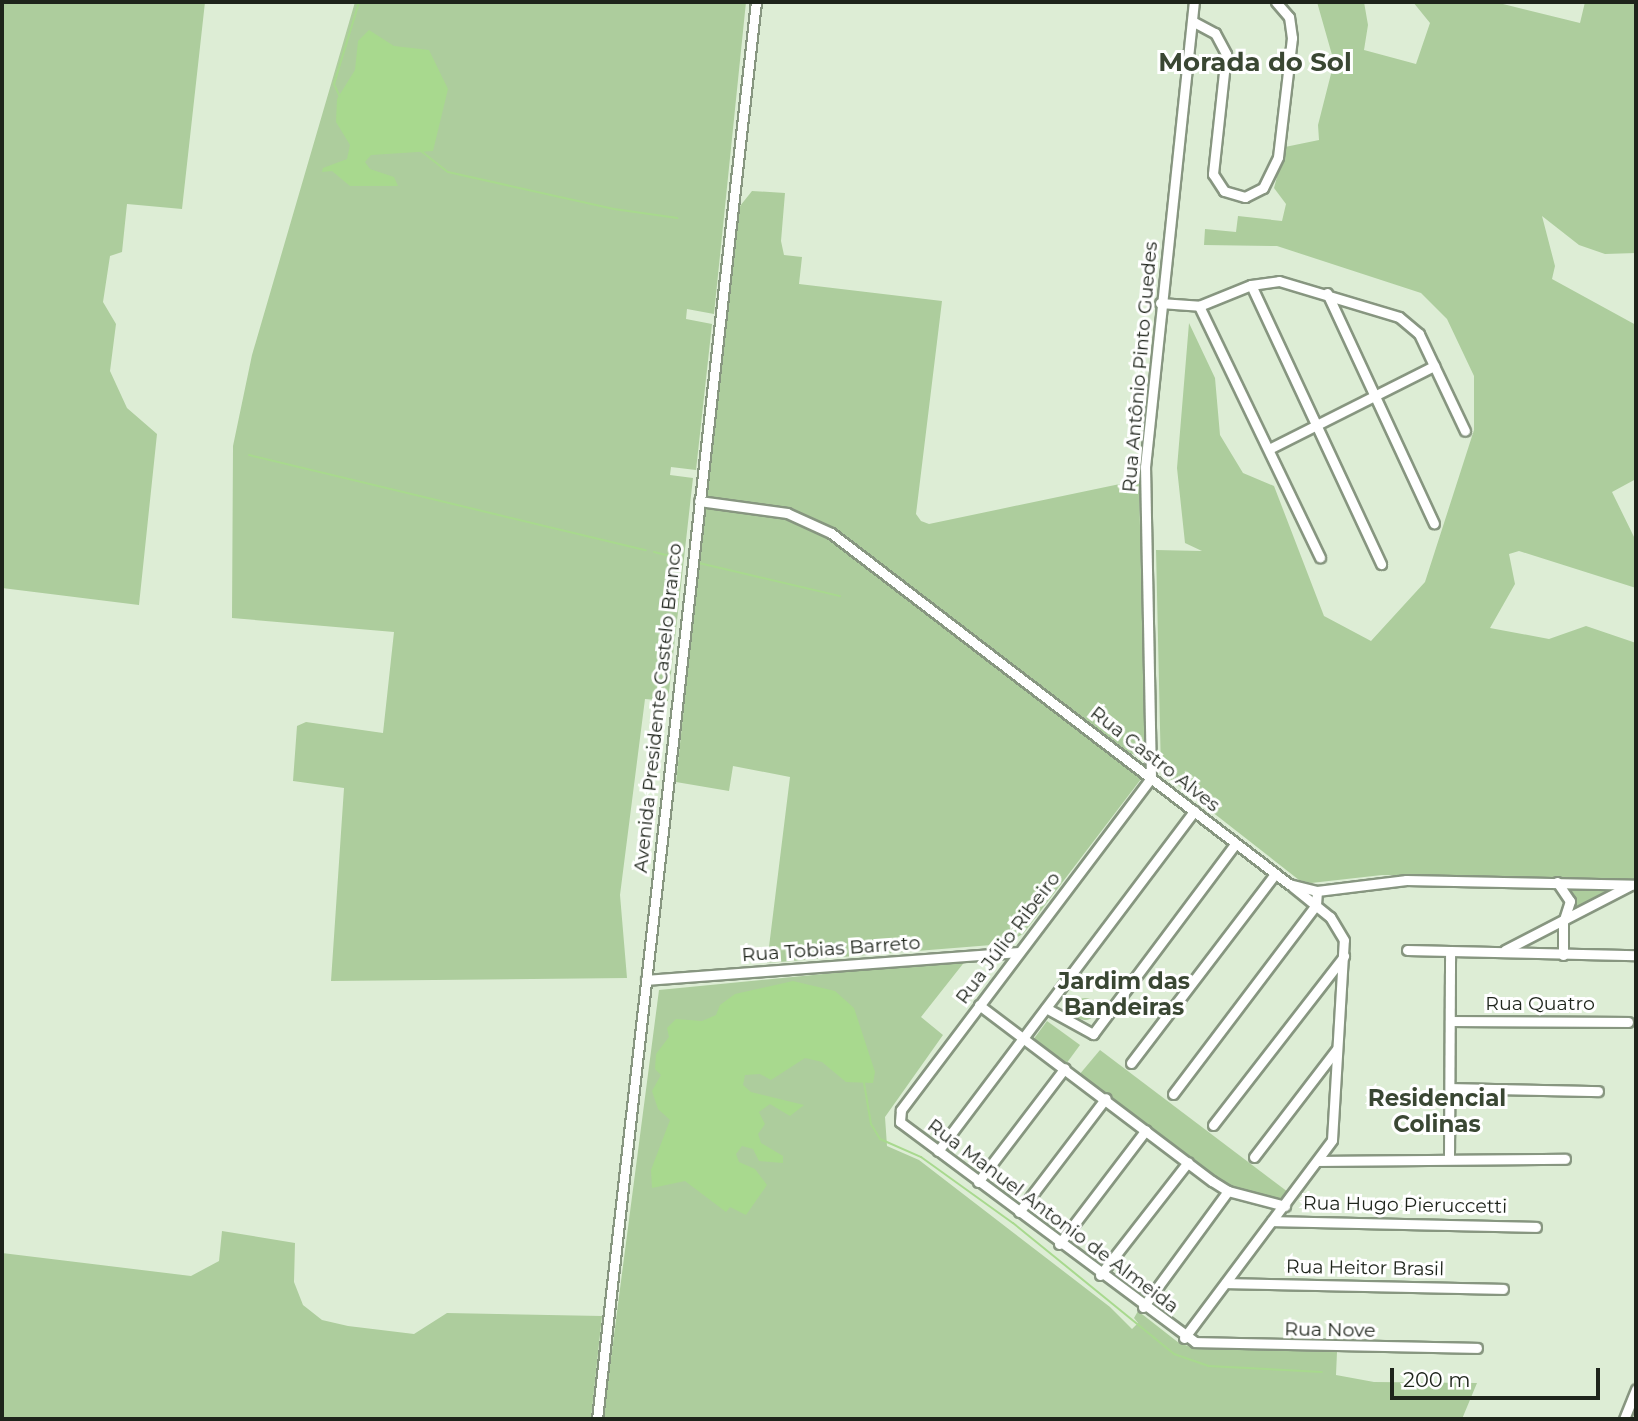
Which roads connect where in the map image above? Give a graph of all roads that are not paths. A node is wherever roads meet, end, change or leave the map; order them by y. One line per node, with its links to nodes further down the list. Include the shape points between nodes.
1 (756, 2): 14 (street, Avenida Presidente Castelo Branco)
2 (1194, 2): 4 (street, Rua Antônio Pinto Guedes)
3 (1276, 2): 4 (street, via 1289,17 1292,38 1278,157 1263,188 1245,197 1224,191 1213,174 1226,54 1215,33)
4 (1192, 21): 7 (street, Rua Antônio Pinto Guedes)
5 (1251, 285): 6 (street, via 1279,282); 8 (street); 11 (street)
6 (1327, 293): 9 (street, via 1408,321); 10 (street)
7 (1160, 303): 8 (street); 18 (street, Rua Antônio Pinto Guedes, via 1145,467)
8 (1199, 306): 13 (street)
9 (1434, 366): 10 (street); 12 (street)
10 (1374, 397): 11 (street); 15 (street)
11 (1316, 425): 13 (street); 17 (street)
12 (1465, 431)
13 (1269, 449): 16 (street)
14 (699, 501): 18 (street, Rua Castro Alves, via 787,513 831,533); 35 (street, Avenida Presidente Castelo Branco)
15 (1434, 523)
16 (1320, 557)
17 (1381, 565)
18 (1152, 778): 19 (street, Rua Castro Alves); 30 (street, Rua Júlio Ribeiro)
19 (1194, 811): 20 (street, Rua Castro Alves); 37 (street)
20 (1235, 844): 21 (street, Rua Castro Alves); 37 (street, via 1093,1034)
21 (1275, 874): 23 (street, Rua Castro Alves); 42 (street)
22 (1556, 881): 24 (street, Rua Castro Alves); 25 (street, Rua Castro Alves, via 1396,880); 27 (street, via 1565,887 1570,901)
23 (1289, 884): 25 (street, Rua Castro Alves); 26 (street)
24 (1633, 885): 27 (street)
25 (1317, 891): 26 (street)
26 (1316, 905): 32 (street, via 1342,933); 46 (street)
27 (1563, 923): 29 (street); 33 (street)
28 (1406, 950): 31 (street)
29 (1503, 951): 31 (street); 33 (street)
30 (1018, 952): 35 (street, Rua Tobias Barreto); 36 (street, Rua Júlio Ribeiro)
31 (1450, 952): 38 (street)
32 (1345, 954): 41 (street); 49 (street)
33 (1563, 955): 34 (street)
34 (1636, 956)
35 (646, 980): 71 (street, Avenida Presidente Castelo Branco)
36 (979, 1005): 40 (street); 48 (street, Rua Júlio Ribeiro, via 901,1110)
37 (1046, 1008): 40 (street)
38 (1452, 1021): 39 (street, Rua Quatro); 44 (street)
39 (1628, 1023)
40 (1024, 1039): 43 (street); 51 (street)
41 (1338, 1047): 52 (street); 55 (street, via 1334,1132)
42 (1131, 1063)
43 (1065, 1068): 47 (street); 57 (street)
44 (1451, 1088): 45 (street); 53 (street)
45 (1598, 1091)
46 (1173, 1094)
47 (1106, 1098): 50 (street); 60 (street)
48 (900, 1122): 51 (street, Rua Manuel Antonio de Almeida)
49 (1213, 1125)
50 (1146, 1130): 56 (street); 63 (street)
51 (938, 1151): 57 (street, Rua Manuel Antonio de Almeida)
52 (1254, 1157)
53 (1449, 1158): 54 (street); 55 (street)
54 (1565, 1159)
55 (1319, 1161): 59 (street)
56 (1188, 1162): 58 (street); 64 (street)
57 (978, 1182): 60 (street, Rua Manuel Antonio de Almeida)
58 (1228, 1191): 59 (street); 67 (street)
59 (1285, 1206): 61 (street)
60 (1019, 1212): 63 (street, Rua Manuel Antonio de Almeida)
61 (1272, 1221): 62 (street, Rua Hugo Pieruccetti); 65 (street)
62 (1536, 1227)
63 (1059, 1244): 64 (street, Rua Manuel Antonio de Almeida)
64 (1100, 1276): 67 (street, Rua Manuel Antonio de Almeida)
65 (1226, 1283): 66 (street, Rua Heitor Brasil); 68 (street)
66 (1503, 1289)
67 (1143, 1307): 68 (street, Rua Manuel Antonio de Almeida)
68 (1184, 1338): 69 (street, Rua Nove, via 1217,1346)
69 (1477, 1348)
70 (1636, 1389): 72 (street)
71 (597, 1419)
72 (1624, 1419)

